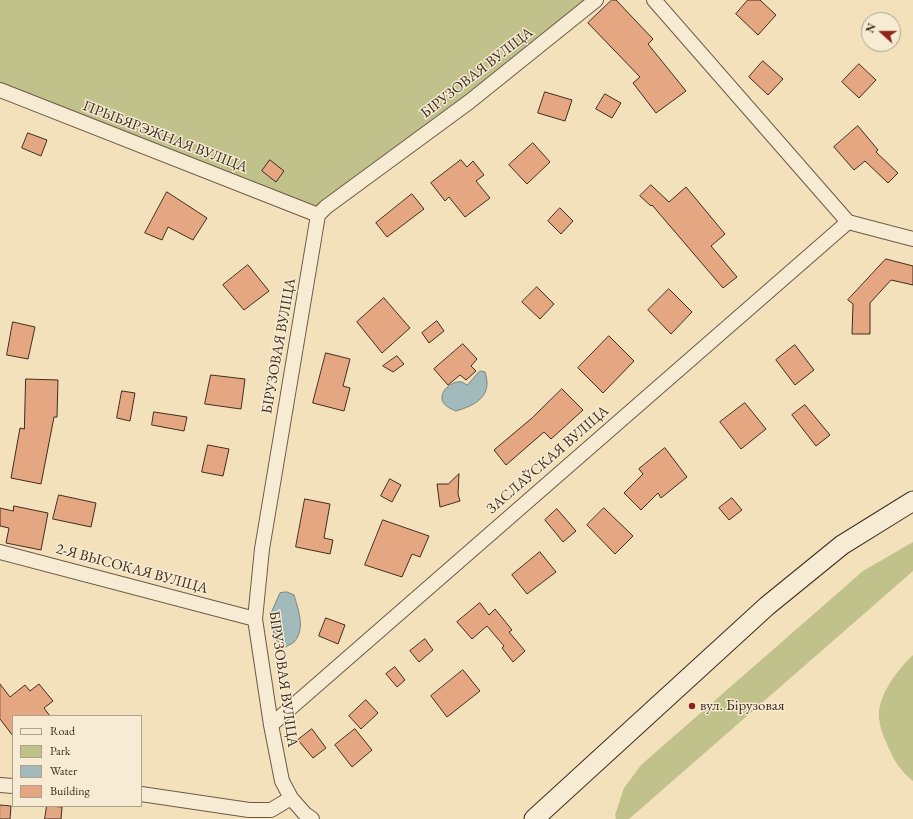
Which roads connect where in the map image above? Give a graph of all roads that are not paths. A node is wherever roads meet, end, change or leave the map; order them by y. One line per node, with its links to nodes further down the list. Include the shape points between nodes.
1 (596, 0): 4 (street, БІРУЗОВАЯ ВУЛІЦА, via 469,102)
2 (654, 0): 5 (street)
3 (0, 90): 4 (street, ПРЫБЯРЭЖНАЯ ВУЛІЦА)
4 (318, 215): 9 (street, БІРУЗОВАЯ ВУЛІЦА, via 262,549)
5 (848, 222): 6 (street); 10 (street, ЗАСЛАЎСКАЯ ВУЛІЦА)
6 (913, 239)
7 (913, 501): 16 (main road, via 842,545 767,606)
8 (0, 552): 9 (street, 2-Я ВЫСОКАЯ ВУЛІЦА)
9 (255, 619): 10 (street, БІРУЗОВАЯ ВУЛІЦА)
10 (271, 725): 14 (street, БІРУЗОВАЯ ВУЛІЦА, via 282,781)
11 (0, 785): 12 (street)
12 (12, 786)
13 (142, 794): 14 (street, via 249,810 271,810)
14 (290, 798): 15 (street, БІРУЗОВАЯ ВУЛІЦА)
15 (312, 819)
16 (534, 819)

